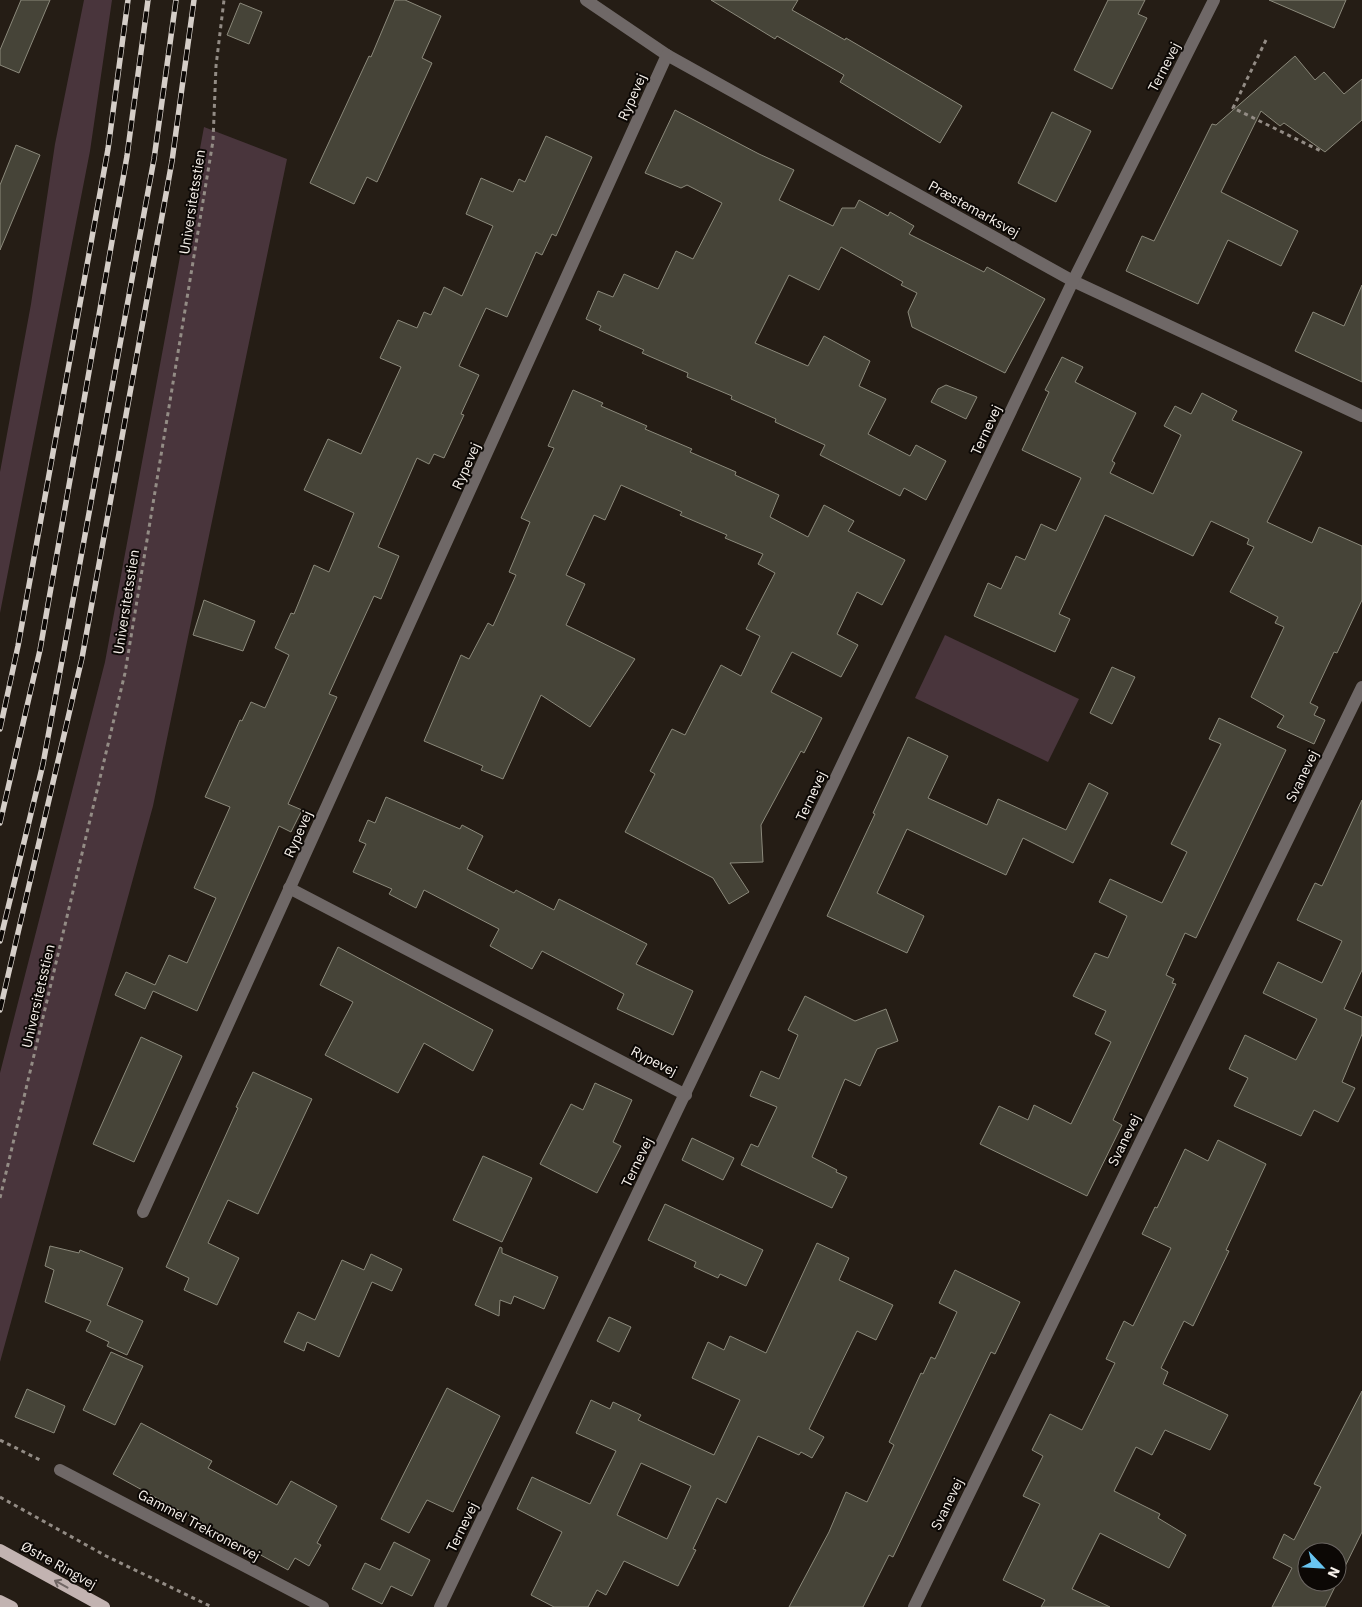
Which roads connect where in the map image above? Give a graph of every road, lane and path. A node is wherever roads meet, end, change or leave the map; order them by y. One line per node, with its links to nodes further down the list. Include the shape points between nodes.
1 (224, 0): 12 (path, Universitetsstien, via 216,66 214,141 125,674)
2 (586, 0): 5 (street, Præstemarksvej)
3 (1214, 0): 7 (street, Ternevej)
4 (1266, 40): 6 (path, via 1233,108)
5 (668, 55): 7 (street, Præstemarksvej); 10 (street, Rypevej)
6 (1323, 152)
7 (1073, 281): 8 (street, Præstemarksvej); 11 (street, Ternevej)
8 (1362, 416)
9 (1362, 687): 24 (street, Svanevej)
10 (289, 888): 11 (street, Rypevej); 13 (street, Rypevej)
11 (686, 1094): 23 (street, Ternevej)
12 (0, 1198)
13 (143, 1212)
14 (0, 1440): 15 (path)
15 (60, 1470): 22 (street, Gammel Trekronervej)
16 (0, 1497): 21 (path, via 106,1556)
17 (0, 1550): 20 (main road, Østre Ringvej, one-way to 17)
18 (0, 1600): 19 (main road)
19 (12, 1607)
20 (104, 1607)
21 (212, 1607)
22 (323, 1607)
23 (440, 1607)
24 (914, 1607)

